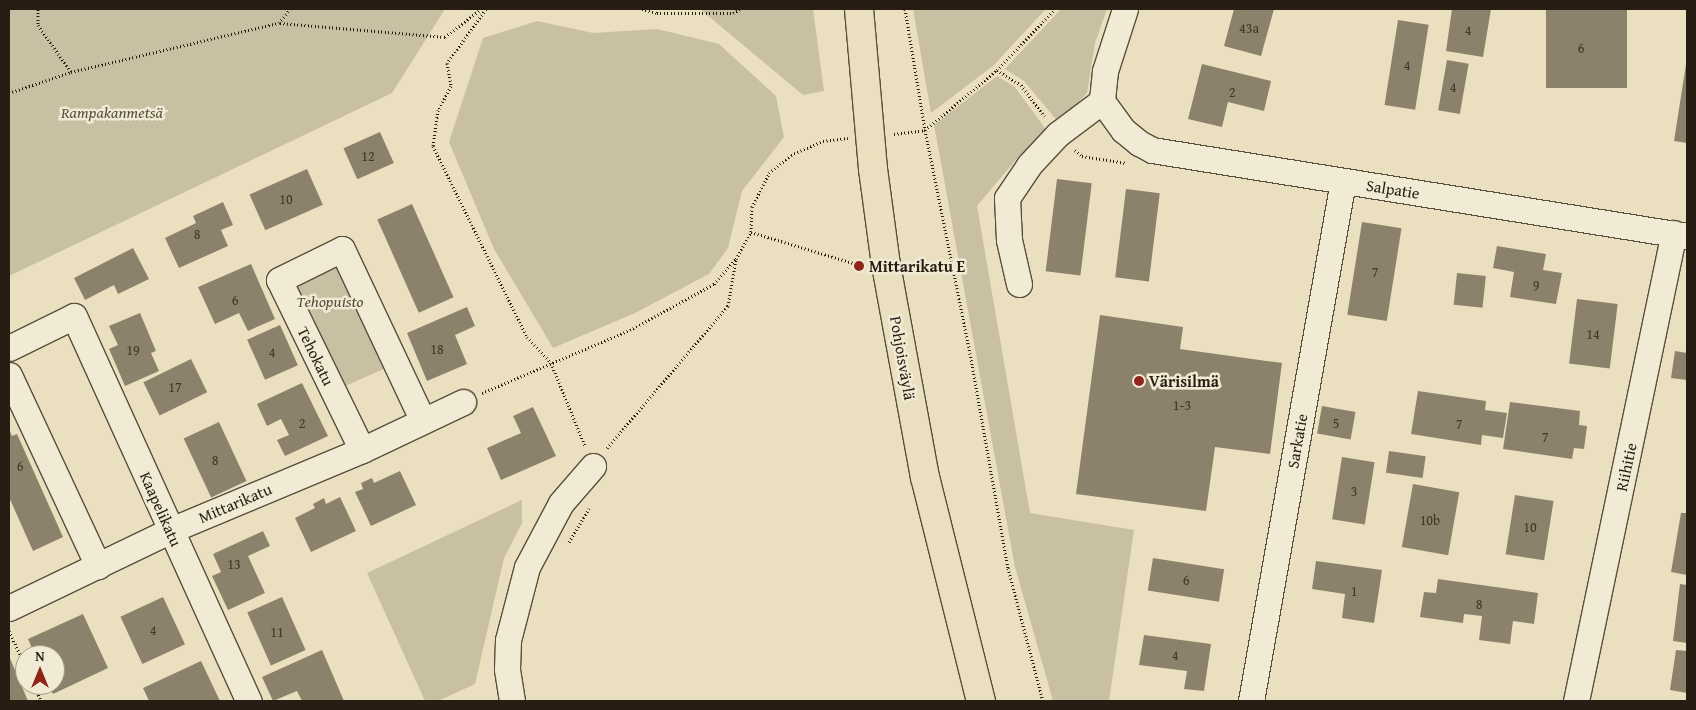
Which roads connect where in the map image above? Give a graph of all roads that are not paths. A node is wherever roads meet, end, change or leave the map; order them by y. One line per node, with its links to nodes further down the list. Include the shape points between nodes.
1 (859, 9): 18 (main road, Pohjoisväylä, via 873,169 886,265 925,477)
2 (1124, 9): 3 (street, via 1104,71)
3 (1107, 109): 4 (street, Salpatie, via 1122,130 1152,150); 6 (street, via 1058,134 1029,165 1007,198 1009,240)
4 (1343, 181): 5 (street, Salpatie); 19 (street, Sarkatie)
5 (1681, 235): 20 (street, Riihitie)
6 (1019, 284)
7 (9, 348): 13 (street, Kaapelikatu, via 74,316)
8 (9, 374): 14 (street)
9 (464, 402): 10 (street, Mittarikatu)
10 (423, 421): 11 (street, Mittarikatu); 11 (street, Tehokatu, via 342,249 280,280)
11 (362, 450): 13 (street, Mittarikatu)
12 (593, 466): 17 (street, via 561,503 527,567 508,640 507,668)
13 (171, 530): 14 (street, Mittarikatu); 16 (street, Kaapelikatu)
14 (98, 566): 15 (street, Mittarikatu)
15 (9, 608)
16 (249, 701)
17 (512, 701)
18 (981, 701)
19 (1250, 701)
20 (1576, 701)

